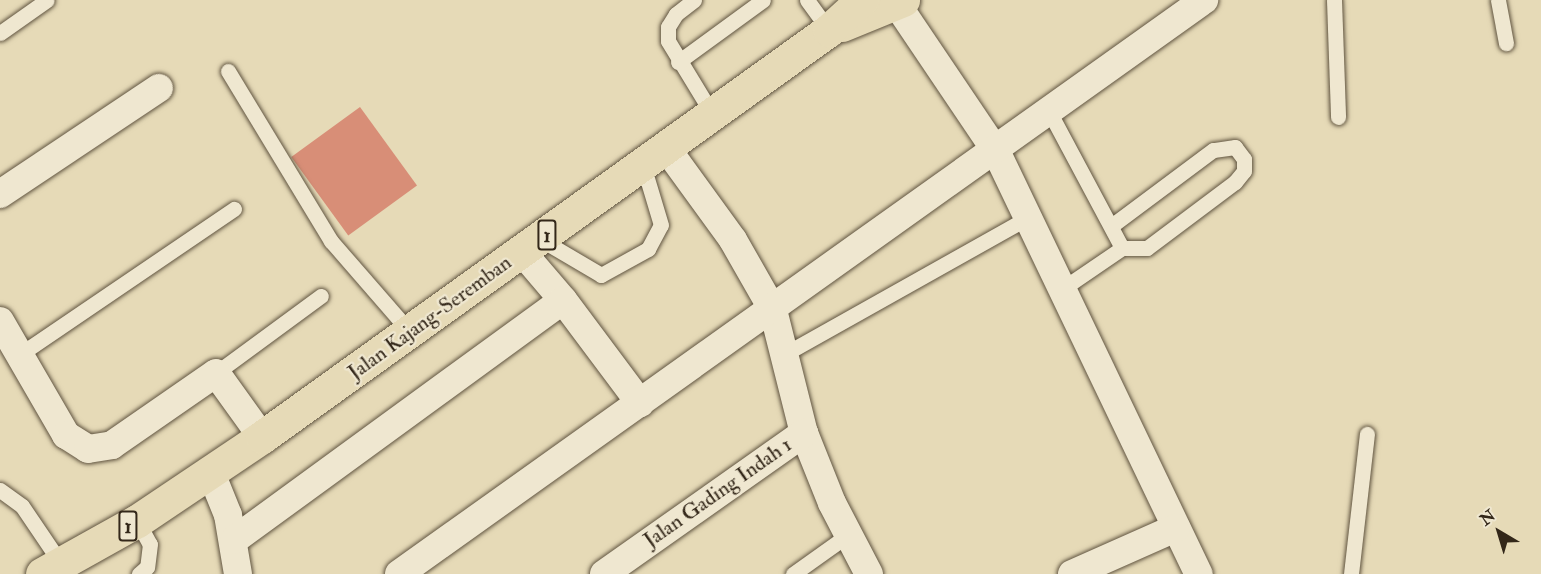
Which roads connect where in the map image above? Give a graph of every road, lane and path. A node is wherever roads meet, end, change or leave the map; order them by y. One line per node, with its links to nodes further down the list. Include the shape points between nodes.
1 (47, 0): 11 (lane)
2 (694, 0): 13 (lane, via 668,27 668,41)
3 (763, 0): 13 (lane)
4 (807, 0): 10 (lane)
5 (862, 0): 10 (main road, Jalan Kajang-Seremban / 1)
6 (1204, 0): 16 (street)
7 (1334, 0): 18 (lane)
8 (1498, 0): 12 (lane)
9 (898, 2): 10 (main road); 19 (street)
10 (829, 30): 17 (main road, Jalan Kajang-Seremban / 1)
11 (0, 33)
12 (1506, 44)
13 (678, 63): 17 (lane)
14 (228, 71): 32 (lane, via 331,241)
15 (159, 88): 21 (street)
16 (1050, 113): 19 (street); 24 (lane)
17 (713, 115): 20 (main road, Jalan Kajang-Seremban / 1)
18 (1338, 117)
19 (996, 151): 23 (street); 30 (street)
20 (655, 157): 25 (main road, Jalan Kajang-Seremban / 1); 25 (lane, via 661,225 648,249 601,275); 30 (street, via 733,240)
21 (0, 194)
22 (234, 209): 33 (lane)
23 (1029, 217): 27 (street); 34 (lane)
24 (1111, 226): 26 (lane); 26 (lane, via 1213,150 1235,147 1244,159 1244,171 1235,182 1147,248)
25 (531, 246): 29 (street); 32 (main road, Jalan Kajang-Seremban / 1)
26 (1122, 248): 27 (lane)
27 (1062, 289): 43 (street)
28 (321, 296): 35 (lane)
29 (563, 300): 36 (street); 45 (street)
30 (773, 310): 34 (street); 36 (street)
31 (0, 321): 33 (street)
32 (410, 332): 39 (main road, Jalan Kajang-Seremban / 1)
33 (19, 355): 35 (street, via 66,435 88,449 112,445)
34 (783, 355): 37 (street)
35 (216, 373): 39 (street)
36 (640, 402): 49 (street)
37 (804, 433): 44 (street); 50 (street, Jalan Gading Indah 1)
38 (1367, 434): 55 (lane)
39 (262, 437): 40 (main road, Jalan Kajang-Seremban / 1)
40 (211, 473): 42 (main road, Jalan Kajang-Seremban / 1); 45 (street)
41 (0, 490): 46 (lane, via 22,506)
42 (137, 521): 46 (main road, Jalan Kajang-Seremban / 1); 47 (lane, via 150,544 147,567)
43 (1176, 528): 53 (street); 54 (street)
44 (849, 534): 51 (lane); 52 (street)
45 (234, 540): 48 (street)
46 (52, 569)
47 (139, 574)
48 (237, 574)
49 (399, 574)
50 (604, 574)
51 (794, 574)
52 (869, 574)
53 (1072, 574)
54 (1198, 574)
55 (1351, 574)

